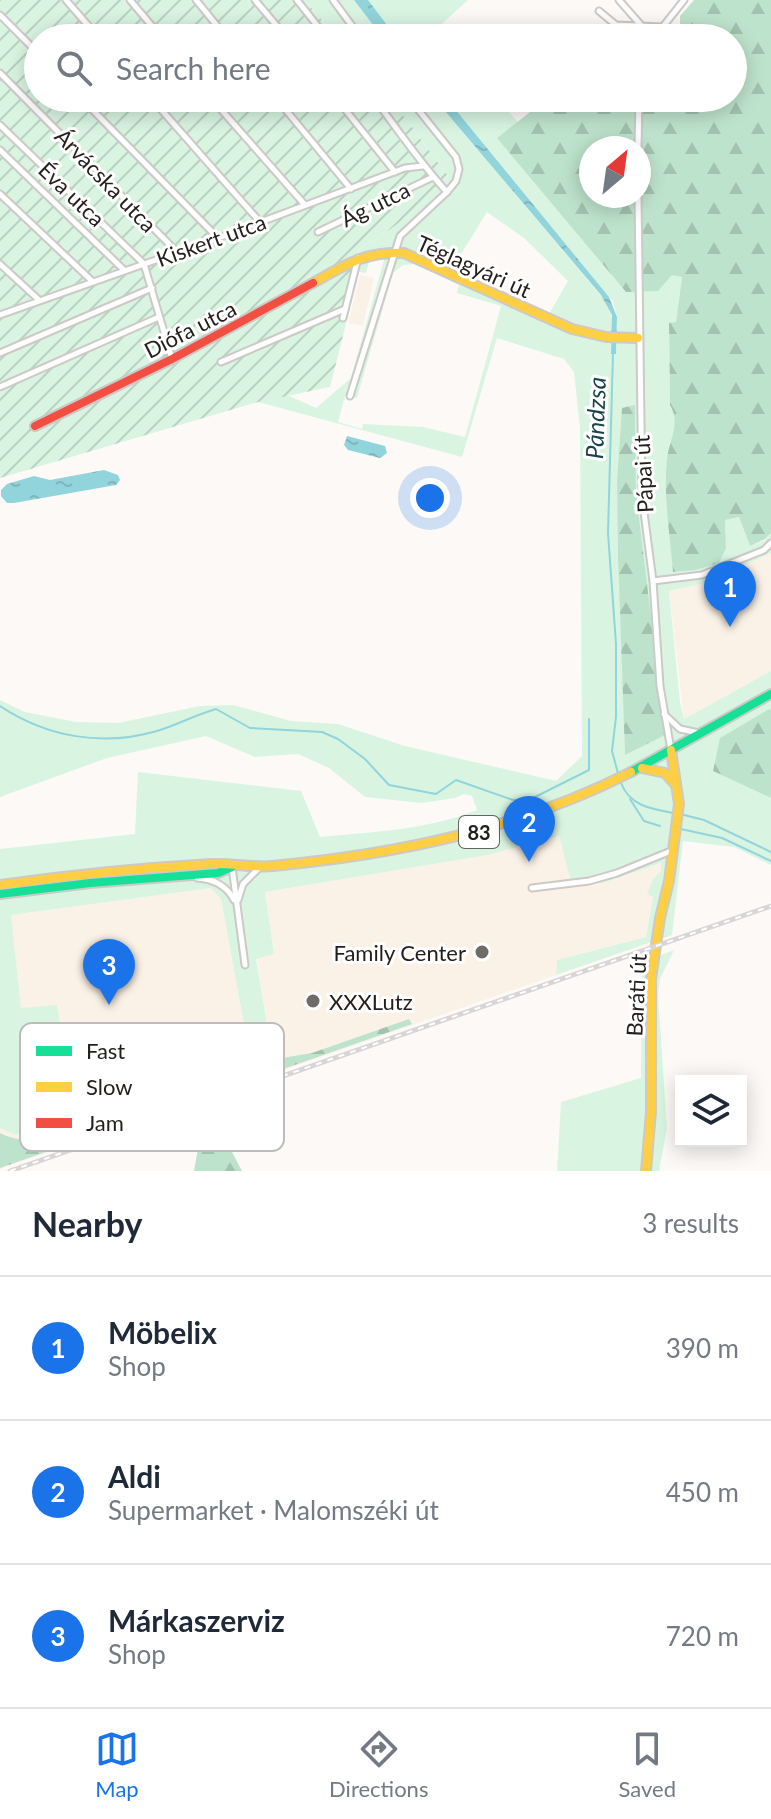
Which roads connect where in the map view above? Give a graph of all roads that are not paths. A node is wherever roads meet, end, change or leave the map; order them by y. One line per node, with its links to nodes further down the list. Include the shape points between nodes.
1 (66, 0): 11 (street)
2 (130, 0): 12 (street)
3 (196, 0): 13 (street)
4 (255, 0): 14 (street)
5 (297, 0): 15 (street)
6 (333, 0): 16 (street)
7 (619, 0): 18 (street)
8 (684, 0): 19 (street)
9 (599, 11): 17 (street)
10 (0, 15): 20 (street)
11 (87, 24)
12 (150, 24)
13 (216, 24)
14 (275, 24)
15 (316, 24)
16 (351, 24)
17 (615, 24)
18 (640, 24)
19 (664, 24)
20 (24, 39)
21 (0, 73): 22 (street, Árvácska utca)
22 (24, 97)
23 (39, 112): 47 (street, Árvácska utca)
24 (95, 112): 45 (street)
25 (163, 112): 43 (street)
26 (223, 112): 41 (street)
27 (288, 112): 38 (street)
28 (347, 112): 36 (street)
29 (385, 112): 35 (street)
30 (420, 112): 39 (street, via 459,162)
31 (639, 112): 33 (street)
32 (0, 125): 50 (street, Éva utca)
33 (638, 136)
34 (0, 150): 51 (street)
35 (423, 166): 36 (street, Kiskert utca); 37 (street)
36 (395, 172): 38 (street, Kiskert utca)
37 (433, 177): 39 (street); 44 (street, Ág utca)
38 (351, 189): 41 (street, Kiskert utca)
39 (447, 192): 46 (street, via 405,230)
40 (0, 194): 52 (street)
41 (305, 205): 43 (street, Kiskert utca)
42 (638, 208): 59 (street, Pápai út)
43 (260, 222): 45 (street, Kiskert utca)
44 (318, 232)
45 (218, 238): 47 (street, Kiskert utca)
46 (395, 251): 48 (street, Diófa utca); 59 (street, Téglagyári út, via 572,329); 64 (street, Téglagyári út)
47 (177, 252): 50 (street, Kiskert utca)
48 (358, 258): 55 (street); 61 (street, Diófa utca)
49 (0, 264): 54 (street)
50 (144, 264): 51 (street, Kiskert utca); 53 (street)
51 (124, 270): 52 (street, Kiskert utca)
52 (92, 281): 54 (street, Kiskert utca)
53 (152, 288): 57 (street); 60 (street)
54 (39, 300): 56 (street, Kiskert utca)
55 (345, 309): 58 (street); 62 (street)
56 (0, 315)
57 (159, 317): 61 (street); 63 (street)
58 (343, 318)
59 (638, 338): 67 (street, Pápai út, via 642,497)
60 (0, 353)
61 (172, 359): 65 (street, Diófa utca)
62 (221, 362)
63 (0, 387)
64 (350, 396)
65 (35, 426)
66 (771, 543): 67 (street, via 702,575)
67 (653, 581): 69 (street, Pápai út)
68 (771, 694): 70 (street, 83)
69 (664, 713): 70 (street, via 674,727); 71 (street, Pápai út)
70 (700, 734): 71 (street, 83)
71 (671, 750): 72 (street, 83); 73 (street, Baráti út)
72 (637, 769): 73 (street, via 665,773); 75 (street, 83, via 529,816 459,837 392,851)
73 (679, 794): 74 (street, Baráti út)
74 (671, 851): 79 (street, via 589,881); 83 (street, Baráti út, via 651,979)
75 (263, 865): 76 (street, 83); 81 (street, via 243,884)
76 (232, 867): 77 (street, 83); 78 (street, 83, via 128,869); 81 (street)
77 (181, 876): 80 (street, 83); 81 (street, via 217,883)
78 (0, 885)
79 (532, 888)
80 (0, 894)
81 (237, 905): 82 (street)
82 (245, 965)
83 (646, 1171)

